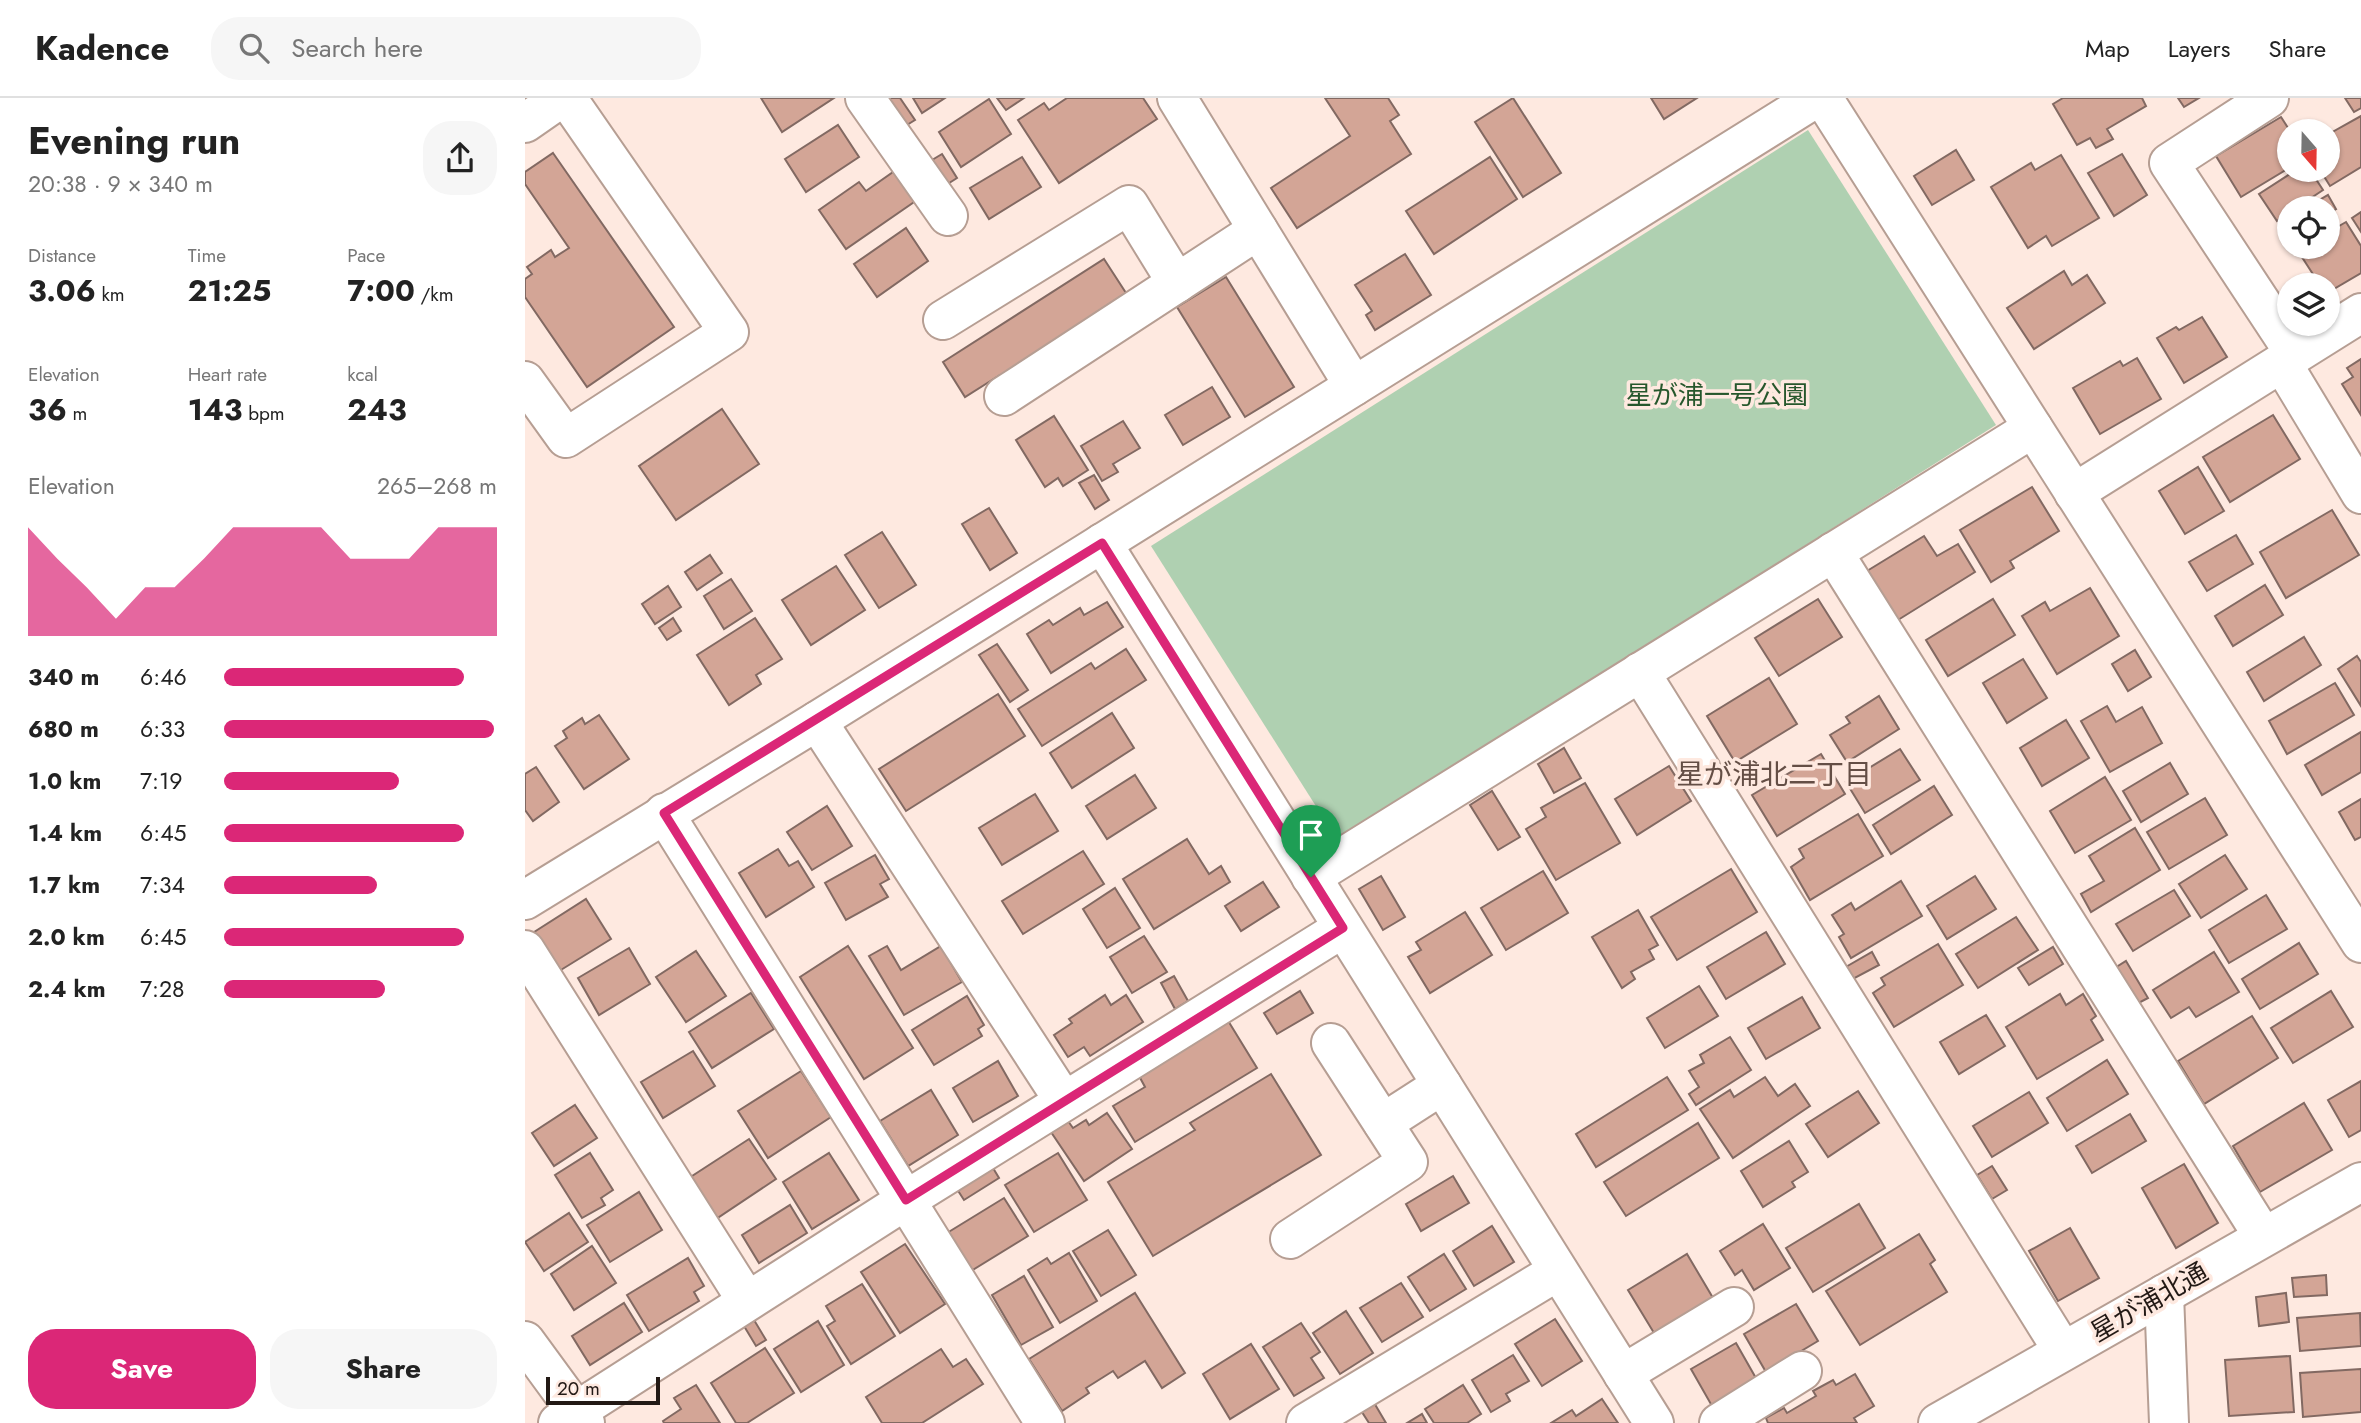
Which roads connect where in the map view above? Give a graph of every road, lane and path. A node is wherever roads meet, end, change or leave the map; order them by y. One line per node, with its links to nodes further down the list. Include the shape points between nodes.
1 (561, 98): 8 (street)
2 (567, 98): 15 (street, via 729,332 566,439)
3 (865, 98): 9 (street)
4 (1177, 98): 10 (street)
5 (1816, 98): 16 (street)
6 (1823, 98): 18 (street)
7 (2269, 98): 14 (street, via 2169,163)
8 (525, 123)
9 (948, 216)
10 (1258, 230): 11 (street); 16 (street)
11 (1177, 283): 13 (street, via 1129,205); 17 (street)
12 (2361, 313): 14 (street)
13 (943, 320)
14 (2288, 358): 19 (street); 20 (street)
15 (525, 381)
16 (1354, 386): 21 (street)
17 (1004, 396)
18 (2033, 428): 19 (street); 22 (street)
19 (2074, 493): 29 (street)
20 (2361, 494)
21 (1102, 543): 24 (street); 26 (street)
22 (1833, 552): 23 (street); 37 (street)
23 (1640, 672): 26 (street); 44 (street)
24 (817, 720): 25 (street); 33 (street)
25 (664, 813): 27 (street); 36 (street)
26 (1311, 877): 28 (street)
27 (525, 900)
28 (1343, 928): 32 (street); 33 (street)
29 (2361, 943)
30 (525, 950): 41 (street)
31 (1331, 1043): 34 (street)
32 (1442, 1086): 34 (street); 39 (street)
33 (1064, 1101): 36 (street)
34 (1383, 1123): 38 (street, via 1408,1162)
35 (2361, 1182): 37 (street, 星が浦北通)
36 (906, 1200): 41 (street); 48 (street)
37 (2263, 1237): 40 (street, 星が浦北通)
38 (1290, 1239)
39 (1558, 1271): 46 (street); 49 (street)
40 (2164, 1293): 44 (street, 星が浦北通); 53 (street)
41 (747, 1301): 47 (street)
42 (1734, 1307): 46 (street)
43 (525, 1341): 47 (street)
44 (2063, 1351): 52 (street, 星が浦北通)
45 (1802, 1371): 51 (street)
46 (1623, 1374): 50 (street)
47 (573, 1418)
48 (1045, 1423)
49 (1306, 1423)
50 (1654, 1423)
51 (1719, 1423)
52 (1938, 1423)
53 (2169, 1423)

